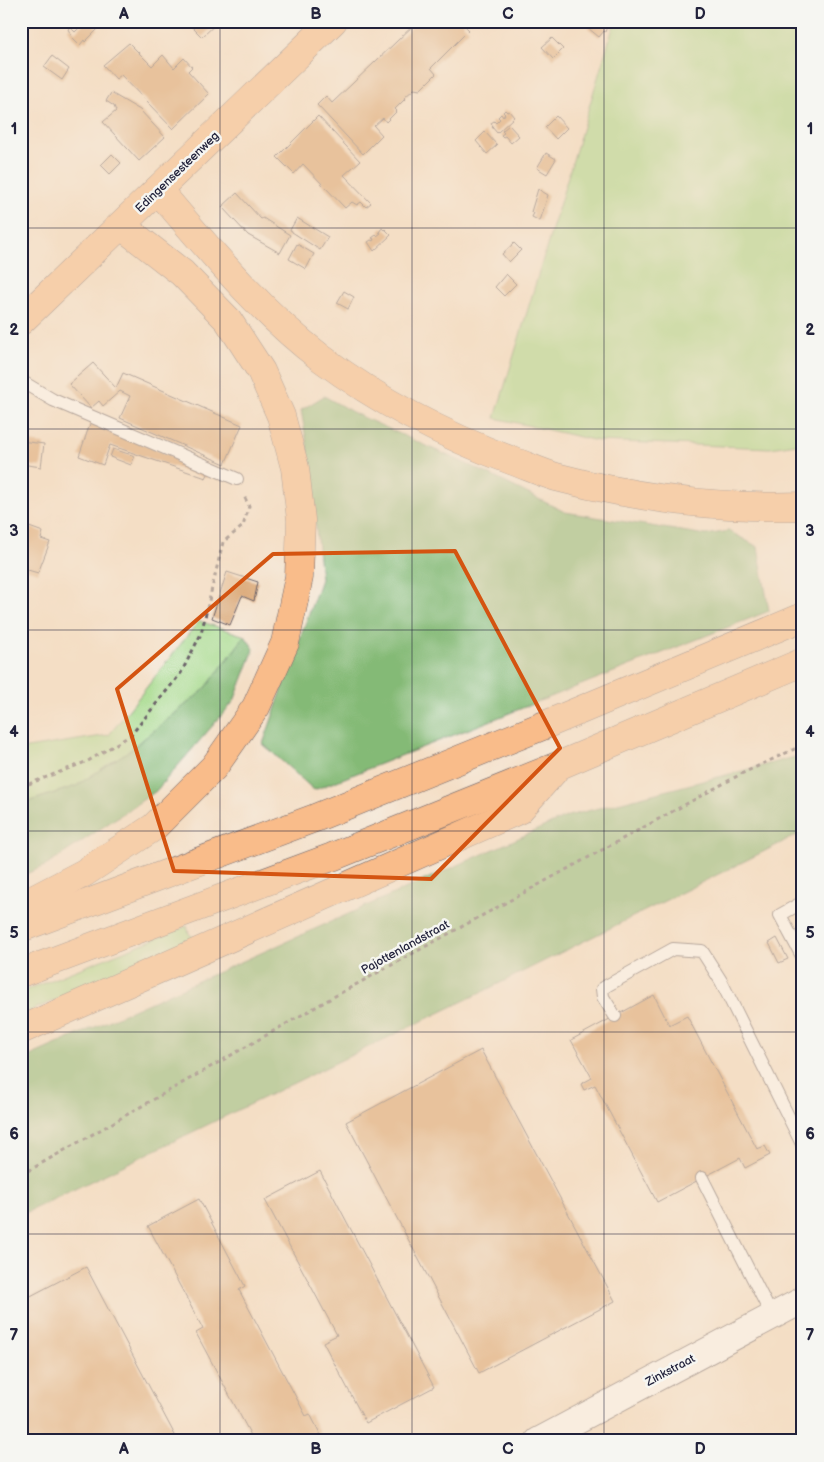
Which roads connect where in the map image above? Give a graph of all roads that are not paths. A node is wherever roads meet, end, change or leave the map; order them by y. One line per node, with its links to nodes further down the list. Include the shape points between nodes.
1 (333, 21): 2 (main road, Edingensesteenweg)
2 (158, 190): 3 (main road, Edingensesteenweg); 7 (main road, via 256,301 321,358 397,408 470,445 554,476 618,491 712,505)
3 (122, 226): 4 (main road, Edingensesteenweg); 12 (main road, via 182,273 228,320 261,371 281,416 295,468 301,520 298,577 285,643 256,707 214,767 154,827 84,873)
4 (21, 321)
5 (21, 381): 6 (lane, via 53,400)
6 (237, 480)
7 (803, 506)
8 (803, 617): 13 (main road, via 315,818)
9 (803, 662): 10 (main road)
10 (560, 765): 15 (main road, via 332,857); 17 (main road, via 519,810)
11 (803, 902): 14 (lane, via 780,915)
12 (21, 906)
13 (21, 928)
14 (803, 958)
15 (21, 973)
16 (616, 1016): 18 (lane, via 603,997 602,989 673,949 702,951 721,982)
17 (21, 1030)
18 (803, 1146)
19 (702, 1178): 21 (lane)
20 (802, 1294): 21 (street, Zinkstraat)
21 (772, 1316): 22 (street, Zinkstraat)
22 (538, 1441)

